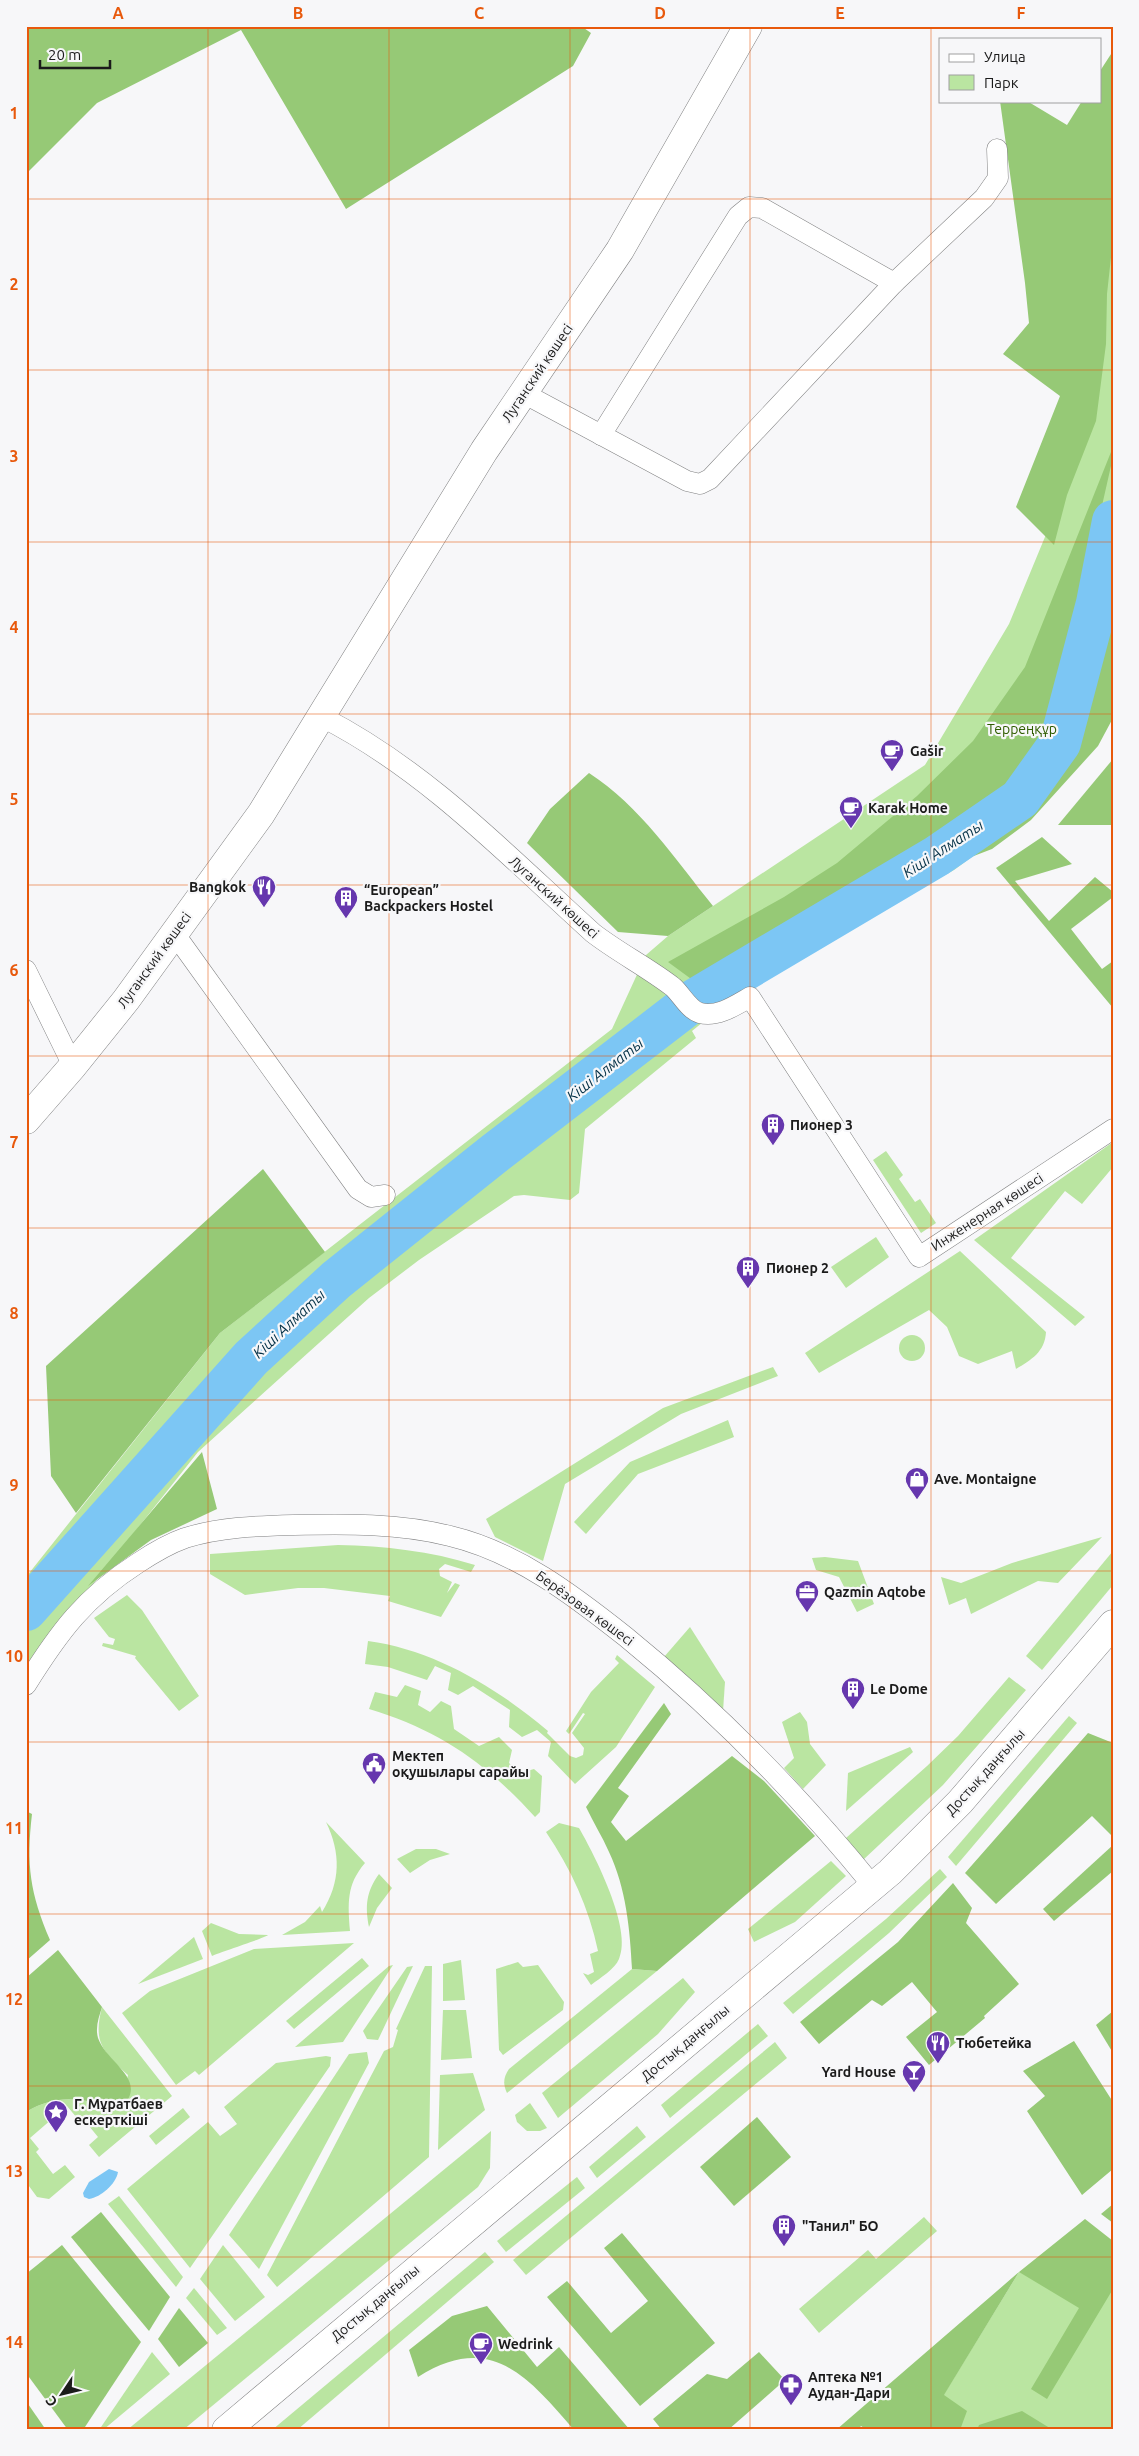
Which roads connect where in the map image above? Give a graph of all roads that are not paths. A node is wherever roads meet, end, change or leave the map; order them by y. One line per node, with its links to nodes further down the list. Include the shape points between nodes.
1 (748, 26): 4 (street, Луганский көшесі, via 620,250)
2 (997, 150): 3 (street, via 998,178 984,198)
3 (894, 283): 5 (street, via 710,479 700,484 687,481); 5 (street, via 762,208 749,207 738,216)
4 (524, 394): 5 (street); 6 (street, Луганский көшесі, via 484,452)
5 (601, 436)
6 (322, 717): 7 (street, Луганский көшесі, via 260,814); 9 (street, Луганский көшесі, via 353,733 424,781 593,933 678,991)
7 (174, 933): 10 (street, Луганский көшесі); 13 (street, via 358,1189 371,1197)
8 (26, 970): 10 (street)
9 (694, 1010): 12 (street, Инженерная көшесі, via 700,1013 719,1012 750,997 919,1257)
10 (73, 1066): 11 (street, Луганский көшесі)
11 (26, 1120)
12 (1113, 1129)
13 (385, 1195)
14 (1113, 1624): 16 (street, Достық даңғылы, via 960,1802)
15 (26, 1685): 16 (street, Берёзовая көшесі, via 71,1619 99,1590 158,1550 184,1538 252,1527 347,1524 397,1527 450,1536 498,1552 546,1577 651,1657 760,1758)
16 (873, 1886): 17 (street, Достық даңғылы)
17 (226, 2430)

